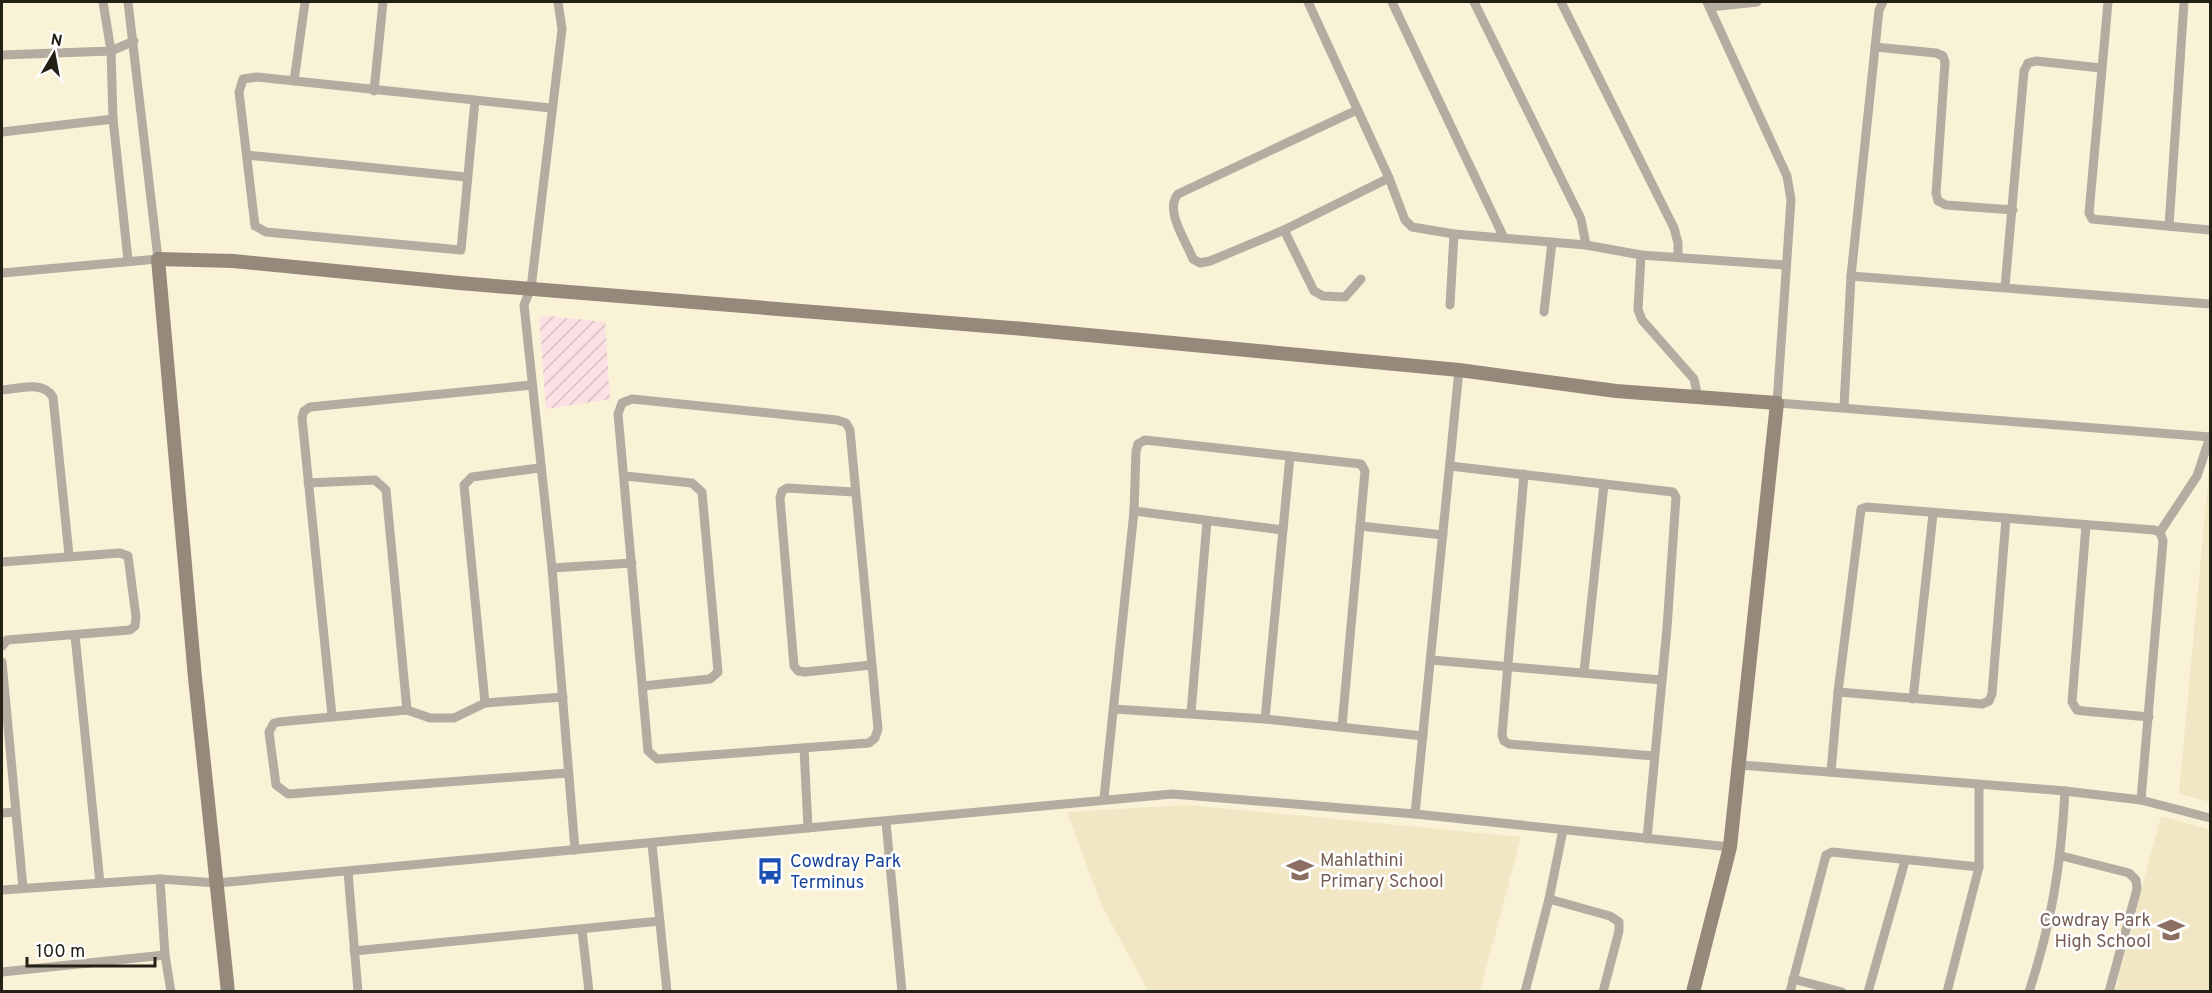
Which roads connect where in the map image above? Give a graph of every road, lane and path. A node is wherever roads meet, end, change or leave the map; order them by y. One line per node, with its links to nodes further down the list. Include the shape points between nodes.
1 (104, 2): 17 (street)
2 (128, 2): 15 (street)
3 (305, 2): 20 (street)
4 (383, 2): 21 (street)
5 (558, 2): 23 (street, via 562,29)
6 (1308, 2): 24 (street)
7 (1392, 2): 35 (street)
8 (1474, 2): 37 (street, via 1581,219)
9 (1561, 2): 39 (street, via 1674,228)
10 (1757, 2): 14 (street)
11 (1883, 2): 16 (street)
12 (2108, 2): 19 (street)
13 (2184, 2): 31 (street)
14 (1709, 4): 42 (street, via 1787,176 1791,200)
15 (134, 42): 17 (street); 40 (street)
16 (1875, 47): 30 (street, via 1943,56 1938,201 1946,205); 44 (street)
17 (111, 51): 18 (street); 25 (street)
18 (2, 55)
19 (2101, 68): 30 (street, via 2028,63 2024,71); 31 (street, via 2089,213 2092,219)
20 (294, 81): 21 (street); 27 (street, via 257,76 240,83)
21 (374, 91): 22 (street)
22 (475, 100): 23 (street); 28 (street)
23 (551, 108): 47 (street)
24 (1357, 110): 29 (street); 32 (street, via 1178,194 1173,200 1172,209 1193,259 1200,262)
25 (113, 119): 26 (street); 41 (street)
26 (2, 132)
27 (247, 155): 28 (street); 28 (street, via 257,228 348,241 461,250)
28 (466, 177)
29 (1389, 178): 32 (street); 34 (street, via 1405,220 1412,226)
30 (2013, 210): 46 (street)
31 (2169, 226): 33 (street)
32 (1284, 230): 45 (street, via 1314,291 1323,296 1345,297)
33 (2211, 230)
34 (1454, 234): 35 (street); 49 (street)
35 (1504, 238): 36 (street)
36 (1552, 242): 37 (street); 50 (street)
37 (1586, 245): 38 (street)
38 (1641, 255): 39 (street); 54 (street, via 1638,310 1642,320 1694,379)
39 (1678, 257): 42 (street)
40 (158, 259): 41 (street); 47 (street, via 233,261); 127 (street)
41 (128, 260): 43 (street)
42 (1785, 266): 55 (street)
43 (2, 273)
44 (1851, 276): 46 (street); 56 (street)
45 (1360, 279)
46 (2005, 287): 48 (street)
47 (531, 288): 51 (street); 52 (street, via 524,305)
48 (2211, 304)
49 (1450, 305)
50 (1544, 312)
51 (1459, 370): 54 (street); 59 (street)
52 (532, 385): 60 (street); 63 (street, via 309,407 302,418)
53 (2, 390): 75 (street, via 41,387 49,389 53,397)
54 (1698, 398): 55 (street)
55 (1777, 403): 56 (street); 103 (street)
56 (1844, 406): 57 (street)
57 (2210, 437): 73 (street, via 2197,476)
58 (1290, 456): 66 (street, via 1145,440 1136,451); 71 (street, via 1361,464 1365,471); 72 (street)
59 (1450, 466): 61 (street); 74 (street)
60 (539, 468): 78 (street); 91 (street, via 472,477 464,485)
61 (1524, 474): 64 (street); 84 (street)
62 (625, 476): 65 (street, via 619,409 632,399 846,423 850,430); 77 (street); 87 (street, via 692,483 700,488 718,672 710,679)
63 (308, 483): 93 (street, via 375,480 386,490); 95 (street)
64 (1604, 484): 85 (street); 86 (street, via 1667,489 1676,497)
65 (854, 492): 83 (street); 83 (street, via 787,488 782,491 794,666 805,672)
66 (1134, 511): 69 (street); 92 (street)
67 (1933, 514): 68 (street); 88 (street, via 1861,509); 90 (street)
68 (2006, 518): 70 (street); 90 (street, via 1989,701 1982,704)
69 (1207, 521): 72 (street); 94 (street)
70 (2086, 525): 73 (street); 96 (street, via 2072,702 2078,710)
71 (1360, 526): 74 (street); 98 (street)
72 (1282, 530): 97 (street)
73 (2160, 532): 96 (street, via 2163,541)
74 (1443, 535): 81 (street)
75 (69, 555): 76 (street); 79 (street, via 128,556 136,617 130,630)
76 (2, 562)
77 (632, 563): 78 (street); 87 (street)
78 (552, 568): 89 (street)
79 (75, 634): 80 (street, via 7,640); 126 (street)
80 (2, 646)
81 (1431, 660): 84 (street); 99 (street)
82 (2, 662): 100 (street)
83 (871, 665): 101 (street, via 876,738 869,743)
84 (1507, 666): 85 (street); 102 (street, via 1504,741)
85 (1584, 672): 86 (street)
86 (1662, 680): 102 (street)
87 (643, 686): 101 (street, via 648,751 657,759)
88 (1838, 692): 90 (street); 104 (street)
89 (563, 697): 91 (street); 105 (street)
90 (1913, 699)
91 (485, 703): 93 (street, via 454,718 430,718)
92 (1114, 709): 94 (street); 108 (street)
93 (407, 710): 95 (street)
94 (1191, 713): 97 (street)
95 (332, 716): 105 (street, via 278,722 270,727 276,785 283,793)
96 (2148, 717): 109 (street)
97 (1265, 719): 98 (street)
98 (1342, 726): 99 (street)
99 (1423, 736): 112 (street)
100 (5, 737): 110 (street)
101 (804, 748): 115 (street)
102 (1654, 756): 117 (street)
103 (1741, 765): 104 (street); 119 (street)
104 (1831, 772): 106 (street)
105 (568, 773): 120 (street)
106 (1979, 784): 107 (street); 123 (street)
107 (2065, 791): 109 (street); 121 (street)
108 (1104, 798): 112 (street, via 1189,794); 114 (street)
109 (2142, 800): 113 (street)
110 (15, 812): 111 (street); 128 (street)
111 (2, 813)
112 (1415, 814): 116 (street)
113 (2211, 818)
114 (886, 822): 115 (street); 142 (street)
115 (808, 828): 118 (street)
116 (1563, 830): 117 (street); 130 (street)
117 (1647, 839): 119 (street)
118 (652, 844): 120 (street); 131 (street)
119 (1730, 847): 145 (street)
120 (575, 850): 124 (street)
121 (2062, 856): 150 (street, via 2049,927); 151 (street, via 2129,873 2136,880 2137,889)
122 (1905, 861): 123 (street); 136 (street, via 1832,852 1826,855); 148 (street)
123 (1979, 867): 149 (street)
124 (348, 872): 127 (street); 133 (street)
125 (160, 879): 126 (street); 127 (street); 134 (street)
126 (100, 883): 128 (street)
127 (217, 883): 138 (street)
128 (23, 888): 129 (street)
129 (2, 890)
130 (1549, 899): 143 (street); 144 (street, via 1619,922)
131 (660, 921): 132 (street); 141 (street)
132 (582, 930): 133 (street); 140 (street)
133 (354, 951): 139 (street)
134 (165, 955): 135 (street); 137 (street)
135 (2, 972)
136 (1793, 979): 146 (street); 147 (street)
137 (171, 992)
138 (228, 992)
139 (358, 992)
140 (589, 992)
141 (667, 992)
142 (902, 992)
143 (1525, 992)
144 (1603, 992)
145 (1693, 992)
146 (1790, 992)
147 (1842, 992)
148 (1868, 992)
149 (1947, 992)
150 (2030, 992)
151 (2109, 992)

